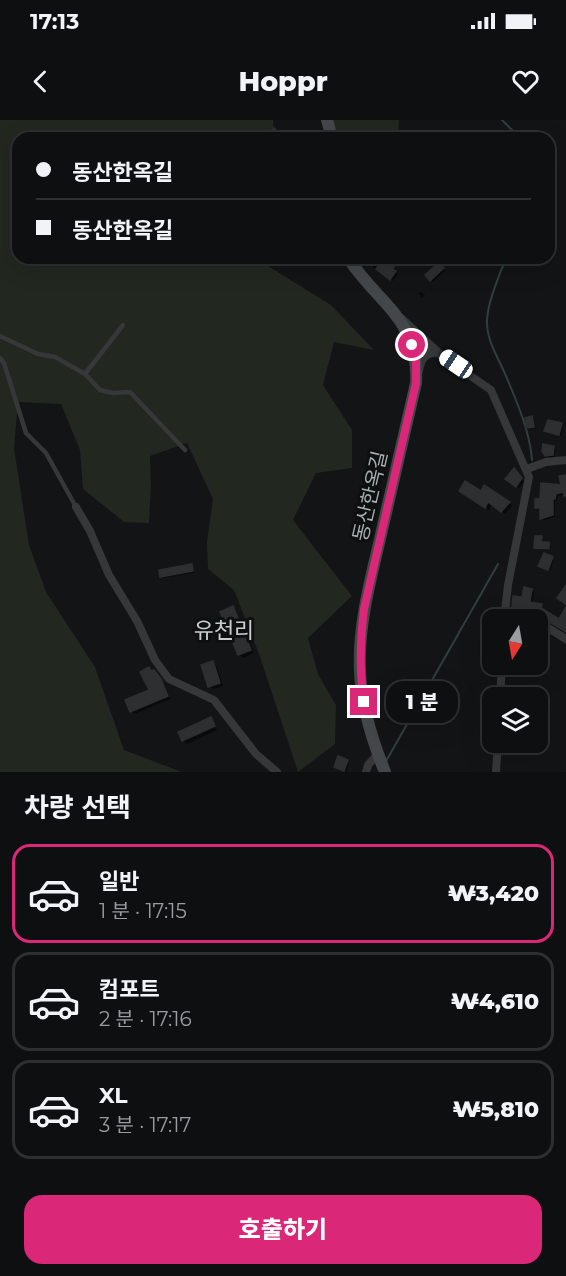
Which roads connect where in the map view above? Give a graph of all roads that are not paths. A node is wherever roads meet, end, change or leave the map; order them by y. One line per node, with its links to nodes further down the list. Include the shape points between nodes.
1 (353, 264): 2 (street, 동산한옥길)
2 (398, 316): 5 (street, 동산한옥길); 6 (street)
3 (123, 325): 8 (lane)
4 (0, 336): 8 (lane, via 38,354 55,357)
5 (412, 345): 6 (street); 9 (street, 동산한옥길)
6 (439, 353): 9 (street, via 424,357); 12 (street, via 491,390)
7 (0, 358): 13 (lane, via 26,433 46,453)
8 (85, 374): 10 (lane, via 100,390 130,392)
9 (416, 383): 18 (street, 동산한옥길, via 360,644 363,698)
10 (185, 450)
11 (566, 460): 12 (street)
12 (527, 469): 14 (street, via 530,483)
13 (76, 507): 19 (street, via 155,660 169,679 214,700 256,754)
14 (506, 609)
15 (548, 628): 16 (street)
16 (566, 639)
17 (497, 753): 21 (street)
18 (381, 762): 20 (street, via 368,765)
19 (277, 772)
20 (366, 772)
21 (496, 772)

